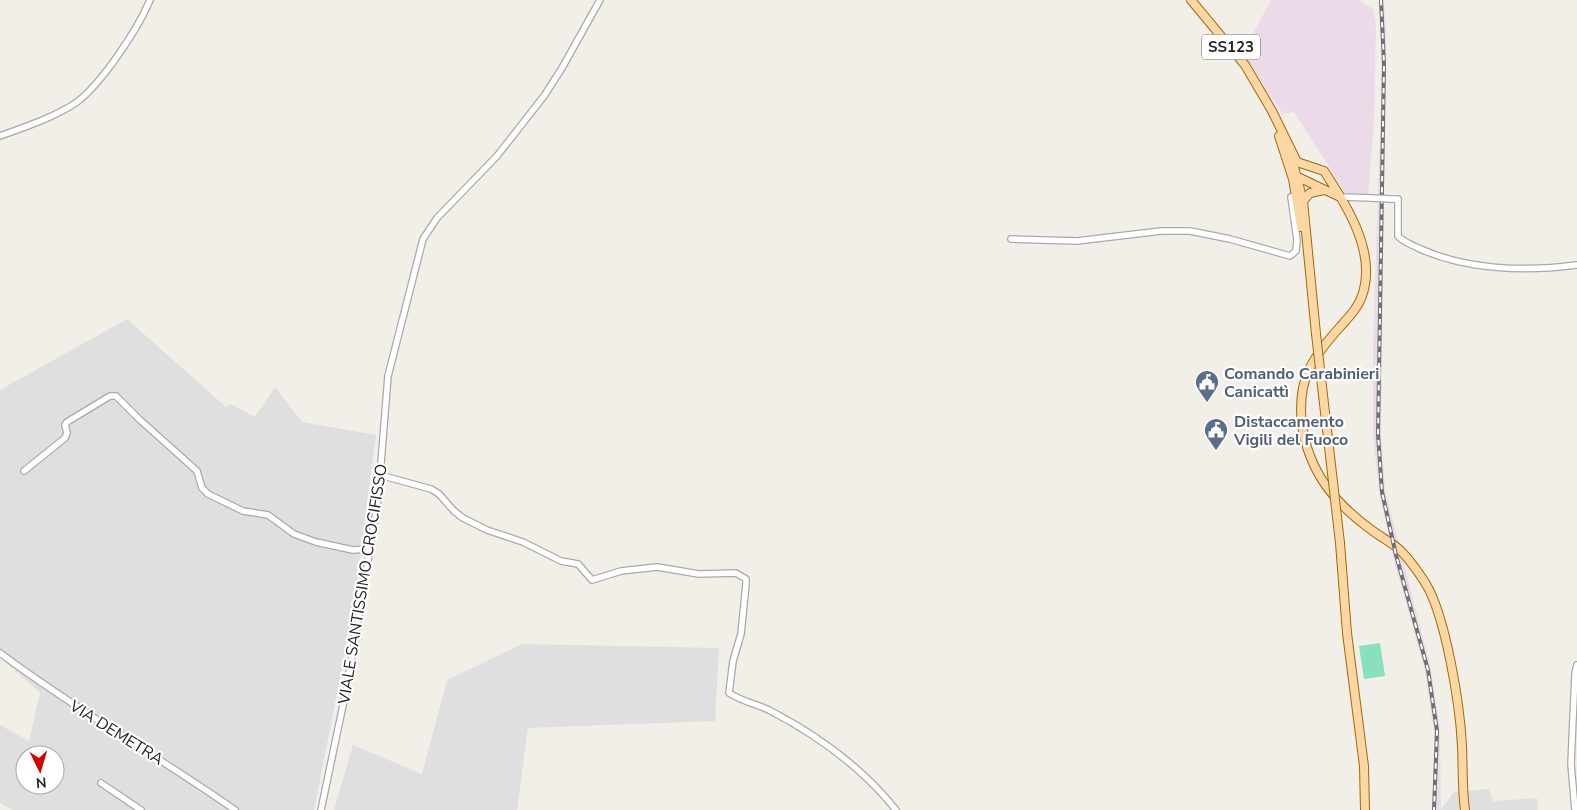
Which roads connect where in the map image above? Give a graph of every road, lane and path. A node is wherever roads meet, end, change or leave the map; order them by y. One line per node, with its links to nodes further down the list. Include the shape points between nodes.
1 (150, 0): 6 (street, via 100,80 78,100 58,112)
2 (600, 0): 17 (street, VIALE SANTISSIMO CROCIFISSO, via 544,96 497,156 437,218 423,239 388,376)
3 (1191, 0): 4 (main road, SS123, via 1245,65)
4 (1264, 98): 5 (main road); 7 (main road)
5 (1278, 134): 10 (main road); 13 (main road)
6 (0, 136)
7 (1288, 146): 8 (main road, via 1297,162); 10 (main road)
8 (1313, 169): 9 (main road); 10 (main road)
9 (1325, 172): 11 (main road); 12 (main road)
10 (1298, 178): 11 (main road); 13 (main road)
11 (1320, 190): 12 (main road); 13 (main road)
12 (1340, 197): 15 (street, bridge, via 1398,199 1398,236 1401,240 1449,259 1512,269); 28 (main road, via 1364,251 1363,293 1351,315 1312,359 1304,380 1303,426 1319,478 1344,508 1401,551 1438,608 1457,703)
13 (1299, 199): 14 (street, via 1292,197 1297,240 1296,251 1290,256 1190,231 1161,231 1077,241); 27 (main road, bridge, via 1340,543 1347,633 1364,766)
14 (1011, 239)
15 (1577, 265)
16 (24, 472): 18 (street, via 65,438 67,422 110,396 116,396 197,470 202,488 208,494 243,511 268,515 294,534 316,542 353,550)
17 (380, 475): 18 (street, VIALE SANTISSIMO CROCIFISSO); 26 (street, via 431,489 463,518 561,561 578,564 592,580 657,567 699,574 742,575 746,584 741,634 733,661 729,694 765,708 820,739 873,784)
18 (369, 549): 25 (street, VIALE SANTISSIMO CROCIFISSO, via 347,686)
19 (0, 653): 24 (street, VIA DEMETRA, via 112,732)
20 (1577, 665): 22 (street, via 1572,724)
21 (101, 783): 23 (street)
22 (1575, 787): 29 (street)
23 (141, 810)
24 (235, 810)
25 (321, 810)
26 (896, 810)
27 (1365, 810)
28 (1464, 810)
29 (1575, 810)

